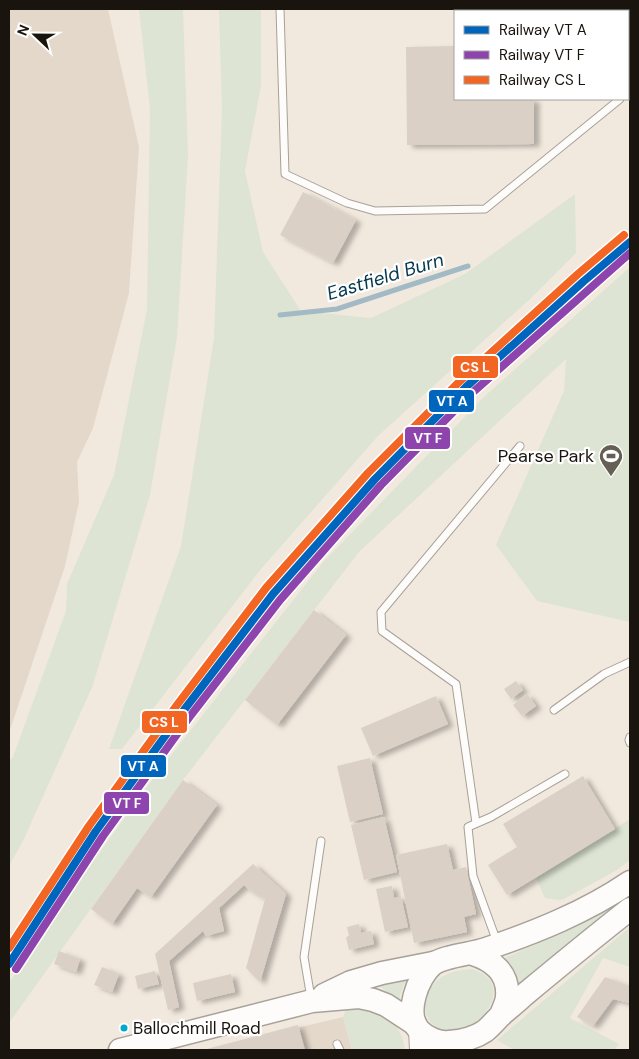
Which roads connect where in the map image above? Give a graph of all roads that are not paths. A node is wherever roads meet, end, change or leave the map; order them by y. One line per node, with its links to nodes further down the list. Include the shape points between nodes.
1 (280, 9): 2 (lane, via 285,174 347,203 375,211 486,208)
2 (619, 100)
3 (520, 446): 9 (lane, via 380,612 382,631 456,684)
4 (630, 662): 5 (lane, via 604,674)
5 (554, 710)
6 (630, 737): 7 (lane)
7 (630, 742)
8 (565, 774): 9 (lane)
9 (476, 823): 13 (lane, via 468,827 473,876)
10 (321, 841): 16 (lane, via 304,957)
11 (630, 882): 13 (main road, via 582,911)
12 (630, 909): 17 (main road)
13 (498, 945): 14 (main road)
14 (473, 954): 15 (main road); 17 (main road, via 491,961 506,983 507,998)
15 (433, 963): 16 (main road, via 351,982); 19 (main road, via 423,974 413,999)
16 (312, 1001): 19 (main road, via 359,997 373,1000 386,1005); 20 (main road)
17 (501, 1015): 18 (main road)
18 (485, 1030): 19 (main road, via 467,1040 445,1042); 21 (main road)
19 (418, 1035)
20 (120, 1050)
21 (469, 1050)

